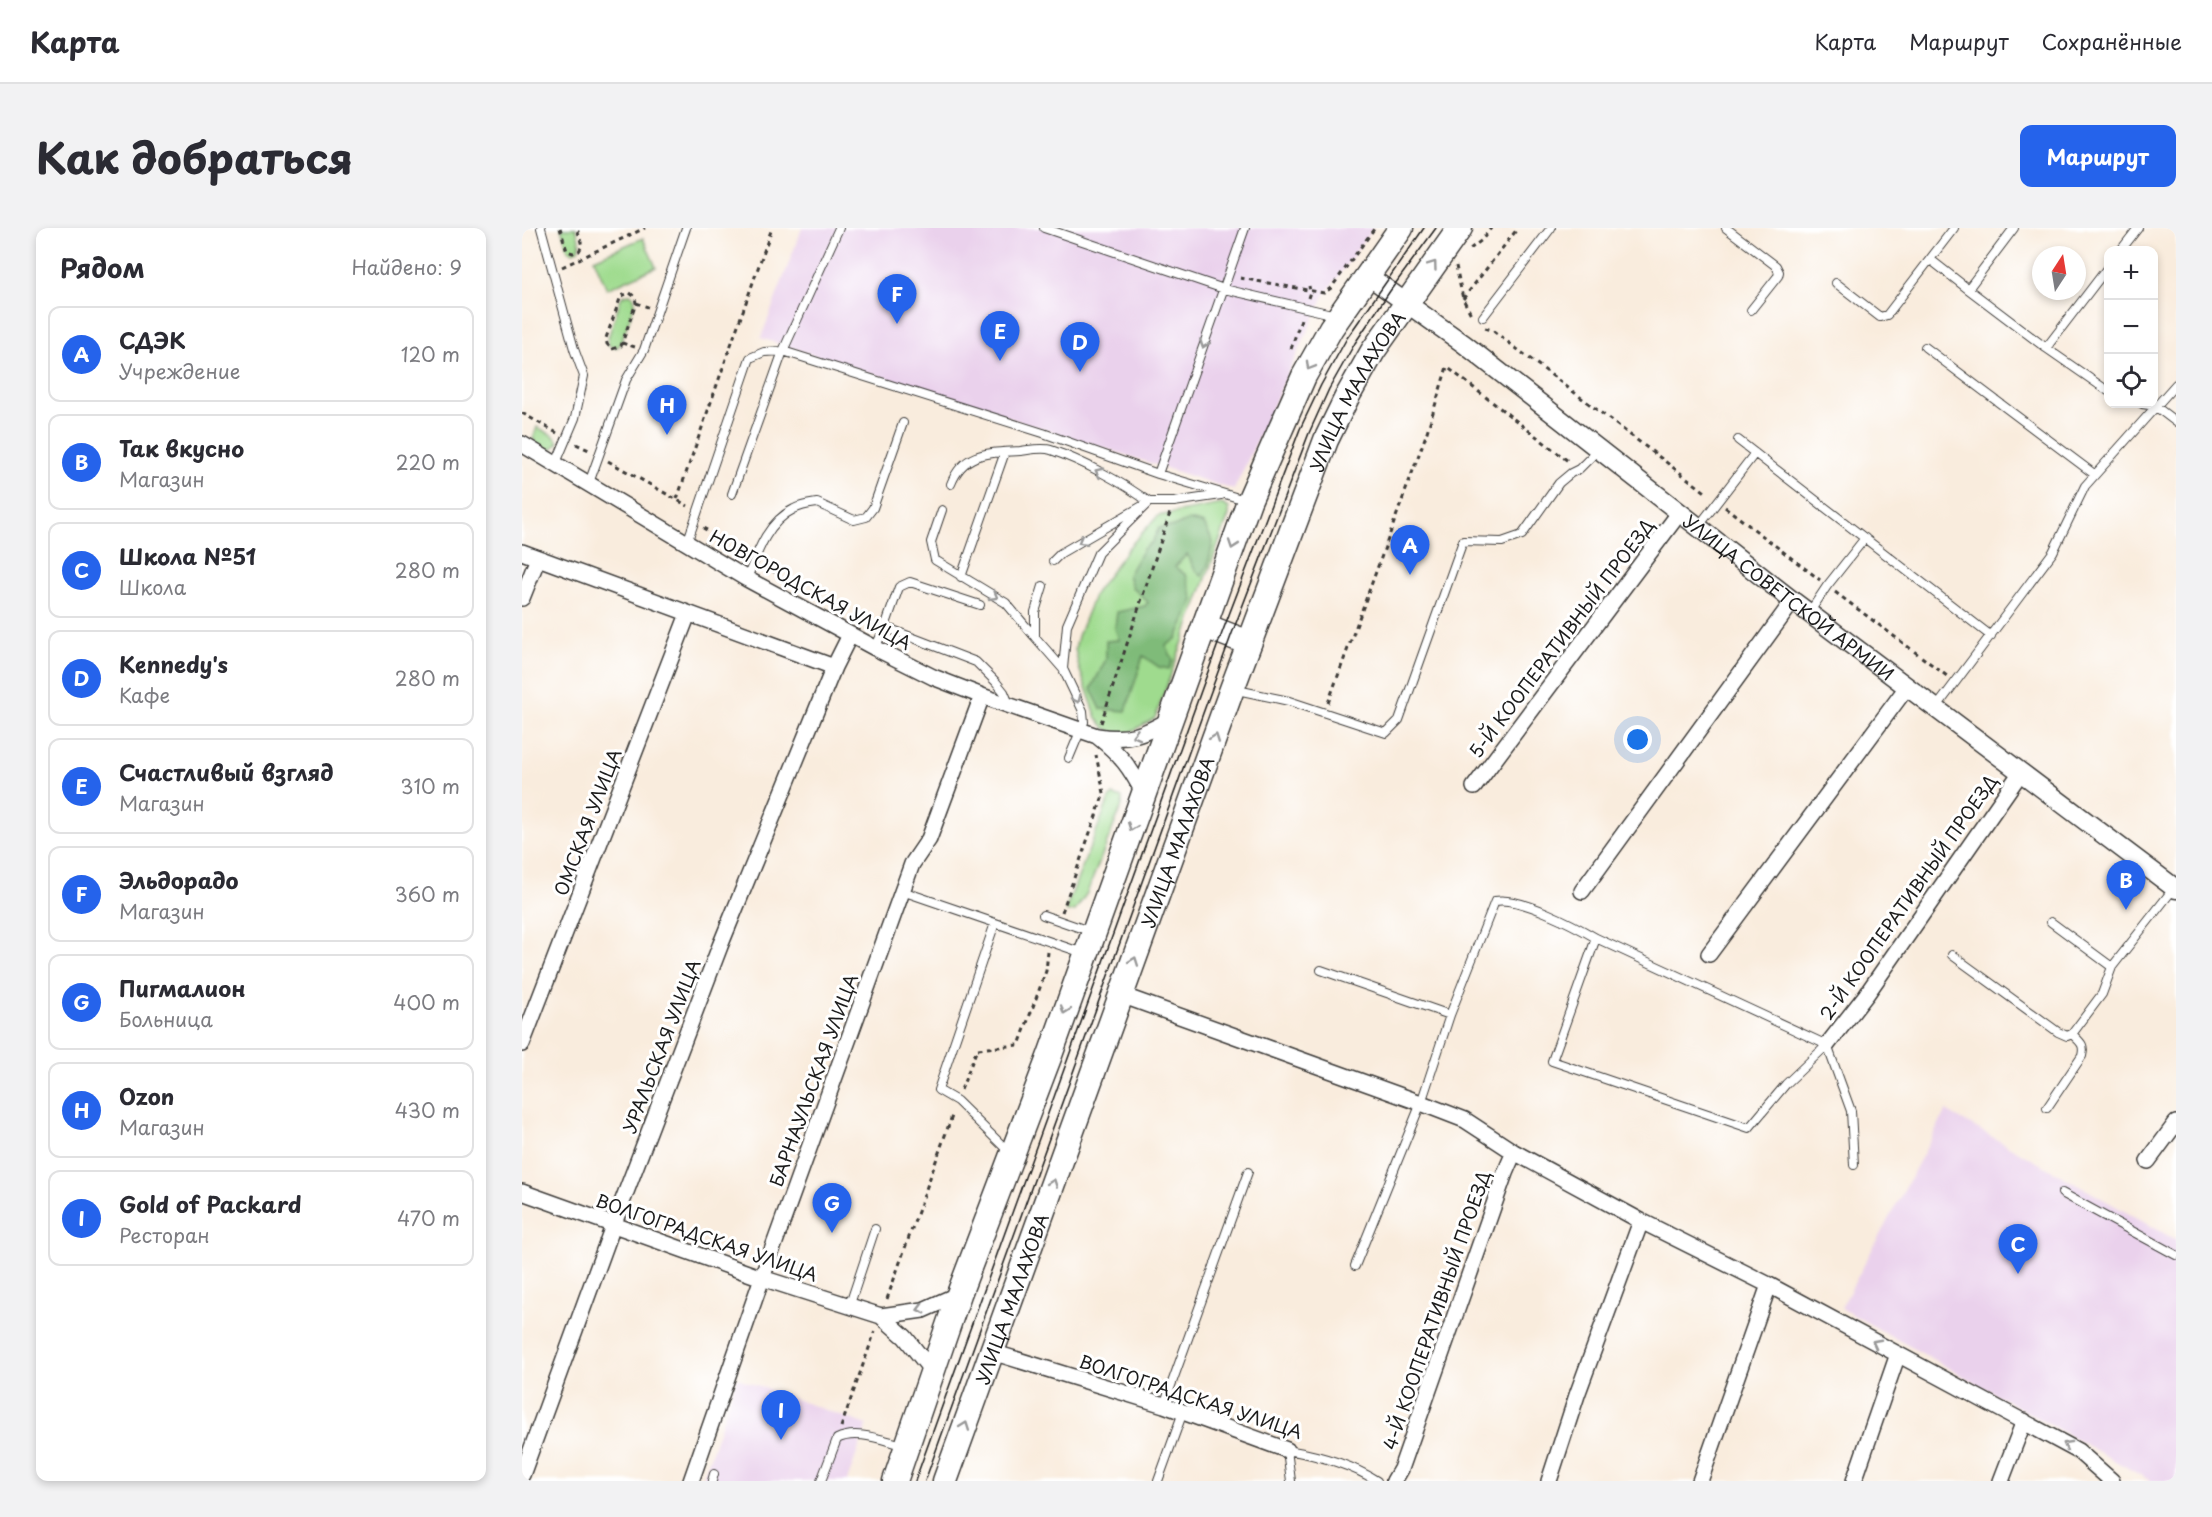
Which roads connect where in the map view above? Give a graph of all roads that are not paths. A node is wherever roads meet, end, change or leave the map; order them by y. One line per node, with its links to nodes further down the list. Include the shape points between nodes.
1 (541, 228): 39 (lane, via 584,376 575,418)
2 (686, 228): 42 (lane, via 644,350 626,380)
3 (840, 228): 26 (lane)
4 (1044, 228): 18 (lane)
5 (1245, 228): 18 (lane)
6 (1401, 228): 16 (main road)
7 (1460, 228): 20 (main road, УЛИЦА МАЛАХОВА, one-way to 7)
8 (1551, 228): 23 (lane)
9 (1726, 228): 21 (lane, via 1779,272)
10 (1954, 228): 14 (lane)
11 (2014, 228): 19 (lane)
12 (2138, 228): 13 (lane)
13 (2124, 246)
14 (1931, 260): 17 (lane, via 1887,315 1880,317); 19 (lane)
15 (2104, 273): 25 (lane)
16 (1367, 275): 20 (street, УЛИЦА СОВЕТСКОЙ АРМИИ); 22 (main road)
17 (1836, 283)
18 (1224, 289): 22 (lane); 40 (lane, one-way to 40)
19 (1968, 289): 25 (lane)
20 (1406, 302): 36 (street, УЛИЦА СОВЕТСКОЙ АРМИИ); 69 (main road, УЛИЦА МАЛАХОВА, via 1373,351 1326,440)
21 (1751, 310)
22 (1340, 315): 46 (main road, one-way to 46, via 1304,376)
23 (1482, 317)
24 (1925, 347): 41 (lane)
25 (2046, 348): 28 (lane)
26 (783, 351): 40 (lane, via 1043,433); 44 (lane); 52 (lane, via 750,358)
27 (2176, 384): 29 (lane)
28 (2104, 388)
29 (2158, 403)
30 (2153, 408): 41 (lane)
31 (2158, 408): 32 (lane)
32 (2176, 422)
33 (903, 423): 57 (lane, via 873,508 866,517 854,520 817,502 795,508 766,535)
34 (1738, 440): 38 (lane)
35 (522, 444): 39 (street, НОВГОРОДСКАЯ УЛИЦА)
36 (1600, 448): 49 (street, УЛИЦА СОВЕТСКОЙ АРМИИ); 74 (lane, via 1559,483 1522,535 1502,542 1463,541 1399,720 1386,733 1289,701)
37 (1005, 452): 43 (lane, via 983,453 968,460); 47 (lane, one-way to 37, via 1123,483 1049,449); 56 (lane)
38 (1755, 453): 50 (lane); 51 (lane)
39 (556, 464): 42 (street, НОВГОРОДСКАЯ УЛИЦА)
40 (1158, 474): 45 (lane)
41 (2094, 474): 67 (lane, via 2053,552)
42 (589, 483): 52 (street, НОВГОРОДСКАЯ УЛИЦА)
43 (951, 484)
44 (732, 494)
45 (1222, 494): 46 (lane); 47 (lane)
46 (1248, 501): 64 (main road, one-way to 64)
47 (1149, 502): 55 (lane, one-way to 55); 72 (lane, via 1098,553 1067,625)
48 (942, 510): 56 (lane, via 931,542 935,560)
49 (1680, 512): 50 (street, УЛИЦА СОВЕТСКОЙ АРМИИ); 83 (street, 5-Й КООПЕРАТИВНЫЙ ПРОЕЗД)
50 (1698, 527): 60 (street, УЛИЦА СОВЕТСКОЙ АРМИИ)
51 (1865, 538): 62 (lane); 67 (lane)
52 (687, 543): 57 (street, НОВГОРОДСКАЯ УЛИЦА)
53 (522, 552): 54 (street)
54 (538, 558): 59 (street); 63 (street)
55 (1053, 561)
56 (961, 577): 68 (lane, one-way to 68, via 1006,603)
57 (747, 579): 66 (street, НОВГОРОДСКАЯ УЛИЦА)
58 (1043, 586): 68 (lane, via 1033,622)
59 (522, 598)
60 (1793, 601): 62 (street, УЛИЦА СОВЕТСКОЙ АРМИИ); 87 (street)
61 (980, 605): 65 (lane, via 910,582 899,587)
62 (1809, 613): 73 (street, УЛИЦА СОВЕТСКОЙ АРМИИ)
63 (688, 614): 71 (street); 100 (street, ОМСКАЯ УЛИЦА)
64 (1205, 626): 69 (main road); 78 (main road)
65 (885, 627): 70 (lane); 76 (lane, via 976,662 1000,687)
66 (850, 635): 70 (street, НОВГОРОДСКАЯ УЛИЦА); 71 (street, УРАЛЬСКАЯ УЛИЦА)
67 (1990, 636): 77 (lane)
68 (1035, 637): 72 (lane)
69 (1249, 643): 74 (main road, УЛИЦА МАЛАХОВА)
70 (875, 648): 75 (street, НОВГОРОДСКАЯ УЛИЦА)
71 (834, 667): 113 (street, УРАЛЬСКАЯ УЛИЦА, via 720,946)
72 (1063, 669): 79 (lane, one-way to 79, via 1083,711)
73 (1907, 687): 77 (street, УЛИЦА СОВЕТСКОЙ АРМИИ); 93 (street)
74 (1232, 689): 97 (main road, УЛИЦА МАЛАХОВА, one-way to 74)
75 (982, 696): 76 (street, НОВГОРОДСКАЯ УЛИЦА); 86 (street, БАРНАУЛЬСКАЯ УЛИЦА, via 929,839 912,864)
76 (1009, 705): 79 (street, НОВГОРОДСКАЯ УЛИЦА)
77 (1935, 709): 82 (street, УЛИЦА СОВЕТСКОЙ АРМИИ)
78 (1171, 719): 80 (street, one-way to 80, via 1134,737 1117,739); 84 (main road)
79 (1082, 731): 80 (street, НОВГОРОДСКАЯ УЛИЦА); 81 (lane)
80 (1099, 731): 84 (street, via 1133,772)
81 (1070, 758)
82 (2021, 772): 85 (street, УЛИЦА СОВЕТСКОЙ АРМИИ); 101 (street, 2-Й КООПЕРАТИВНЫЙ ПРОЕЗД)
83 (1474, 787)
84 (1144, 794): 92 (main road, one-way to 92)
85 (2175, 887): 95 (lane)
86 (902, 891): 90 (lane); 117 (street, БАРНАУЛЬСКАЯ УЛИЦА)
87 (1582, 891)
88 (1043, 915): 92 (lane, via 1059,920)
89 (2051, 922): 95 (lane)
90 (995, 923): 92 (lane, via 1051,942); 106 (lane, via 938,1090 957,1101)
91 (1596, 938): 98 (lane, via 1568,922 1506,899 1495,901); 101 (lane); 101 (lane, via 1552,1062 1749,1128 1786,1084)
92 (1090, 943): 106 (main road, one-way to 106)
93 (1709, 954)
94 (1952, 955): 99 (lane, via 2058,1032)
95 (2112, 967): 99 (lane, via 2102,994)
96 (1321, 970): 98 (lane)
97 (1121, 995): 102 (street); 122 (main road, УЛИЦА МАЛАХОВА, one-way to 97)
98 (1450, 1015): 102 (lane)
99 (2072, 1034): 103 (lane, via 2082,1043 2082,1056)
100 (522, 1044)
101 (1827, 1045): 108 (lane, via 1851,1111)
102 (1422, 1103): 105 (street, via 1465,1120); 116 (lane)
103 (2047, 1108)
104 (2176, 1123): 107 (street)
105 (1514, 1152): 112 (street); 138 (street, 4-Й КООПЕРАТИВНЫЙ ПРОЕЗД)
106 (1012, 1156): 119 (main road)
107 (2148, 1161)
108 (1854, 1165)
109 (1248, 1172): 125 (lane)
110 (522, 1192): 113 (street, ВОЛГОГРАДСКАЯ УЛИЦА)
111 (2062, 1193): 115 (lane)
112 (1641, 1221): 118 (street); 139 (street)
113 (613, 1226): 117 (street, ВОЛГОГРАДСКАЯ УЛИЦА); 130 (street, УРАЛЬСКАЯ УЛИЦА)
114 (875, 1229): 120 (lane)
115 (2176, 1255)
116 (1354, 1266)
117 (762, 1278): 120 (street, ВОЛГОГРАДСКАЯ УЛИЦА); 131 (street, БАРНАУЛЬСКАЯ УЛИЦА)
118 (1769, 1285): 123 (street, one-way to 118); 140 (street)
119 (959, 1294): 121 (street, ВОЛГОГРАДСКАЯ УЛИЦА, one-way to 121, via 924,1310); 124 (main road)
120 (849, 1307): 121 (street, ВОЛГОГРАДСКАЯ УЛИЦА)
121 (880, 1316): 124 (street, ВОЛГОГРАДСКАЯ УЛИЦА, via 905,1337)
122 (992, 1352): 125 (street, ВОЛГОГРАДСКАЯ УЛИЦА); 134 (main road, УЛИЦА МАЛАХОВА, one-way to 122)
123 (1898, 1354): 127 (street); 141 (street)
124 (932, 1371): 128 (main road)
125 (1164, 1406): 126 (street, ВОЛГОГРАДСКАЯ УЛИЦА)
126 (1183, 1412): 129 (street, ВОЛГОГРАДСКАЯ УЛИЦА); 135 (lane)
127 (2024, 1421): 142 (street); 143 (street, one-way to 127, via 2078,1451)
128 (907, 1446): 132 (lane, via 846,1435 837,1440); 133 (main road)
129 (1287, 1450): 136 (lane); 137 (lane, ВОЛГОГРАДСКАЯ УЛИЦА, via 1306,1453)
130 (522, 1475)
131 (691, 1481)
132 (821, 1481)
133 (895, 1481)
134 (945, 1481)
135 (1158, 1481)
136 (1291, 1481)
137 (1377, 1481)
138 (1394, 1481)
139 (1549, 1481)
140 (1700, 1481)
141 (1854, 1481)
142 (2001, 1481)
143 (2112, 1481)

